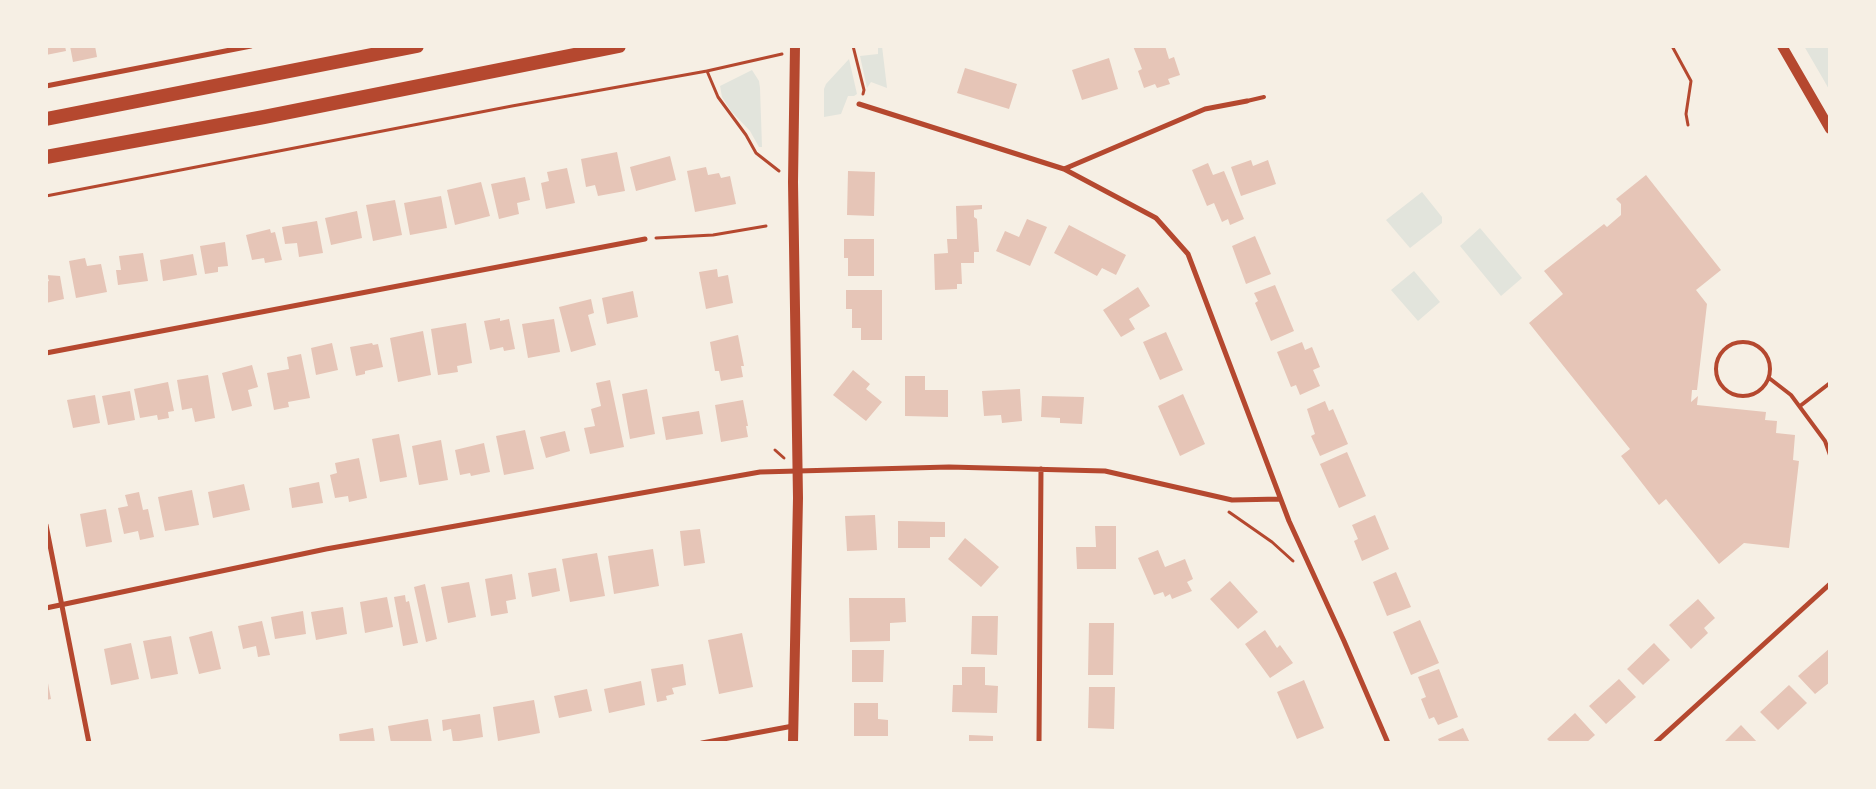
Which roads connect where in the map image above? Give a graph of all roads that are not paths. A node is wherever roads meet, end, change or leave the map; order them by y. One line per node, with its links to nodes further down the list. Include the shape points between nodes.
1 (251, 46): 8 (street)
2 (417, 46): 12 (highway)
3 (619, 46): 14 (highway, via 264,117)
4 (795, 46): 23 (main road, via 793,182)
5 (1782, 46): 7 (main road)
6 (1788, 46): 7 (main road)
7 (1803, 80): 13 (main road)
8 (46, 86)
9 (1264, 97): 10 (lane)
10 (1247, 101): 15 (street, via 1205,109)
11 (858, 104): 15 (street)
12 (46, 119)
13 (1830, 129)
14 (46, 156)
15 (1064, 169): 24 (street, via 1156,218 1188,254)
16 (645, 239): 17 (street)
17 (46, 353)
18 (1769, 378): 18 (lane, via 1768,357 1752,342 1738,341 1725,348 1717,359 1716,374 1722,387 1734,395 1748,396 1761,390); 20 (lane)
19 (1830, 383): 20 (lane)
20 (1800, 406): 21 (lane, via 1825,441)
21 (1830, 455)
22 (1041, 469): 23 (street, via 949,467); 24 (street, via 1105,471 1232,500); 33 (street)
23 (798, 471): 27 (street, via 760,472 326,549); 29 (main road)
24 (1280, 498): 34 (street)
25 (46, 525): 27 (street)
26 (1830, 584): 35 (street)
27 (62, 605): 28 (street); 30 (street)
28 (46, 608)
29 (793, 726): 31 (street); 32 (main road)
30 (89, 743)
31 (702, 743)
32 (793, 743)
33 (1039, 743)
34 (1388, 743)
35 (1656, 743)

